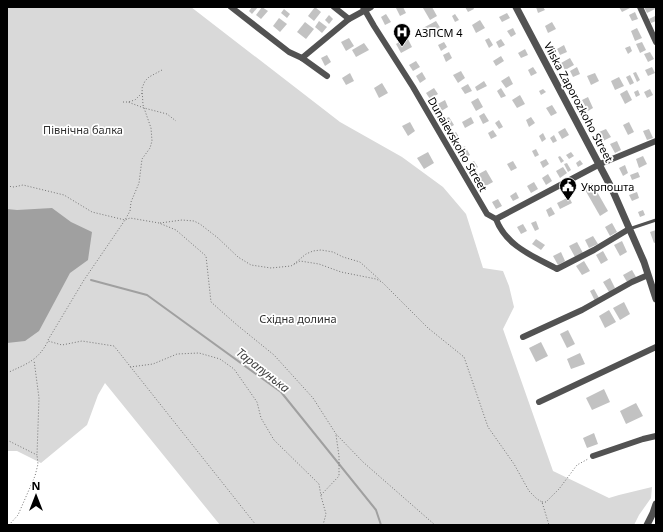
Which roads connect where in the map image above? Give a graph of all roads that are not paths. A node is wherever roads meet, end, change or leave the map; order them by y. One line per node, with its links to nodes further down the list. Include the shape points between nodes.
1 (231, 7): 9 (street, via 289,52)
2 (334, 7): 6 (street)
3 (516, 7): 12 (street, Viiska Zaporozkoho Street)
4 (640, 7): 7 (street)
5 (366, 8): 6 (street); 13 (street, Dunaievskoho Street, via 374,26 413,87 487,214)
6 (349, 19): 9 (street)
7 (653, 31): 8 (street)
8 (656, 42)
9 (302, 58): 10 (street)
10 (327, 76)
11 (656, 140): 12 (street)
12 (600, 164): 13 (street); 15 (street, Viiska Zaporozkoho Street)
13 (496, 219): 15 (street, Dunaievskoho Street, via 499,227 518,248 557,269)
14 (656, 220): 15 (lane)
15 (629, 229): 16 (street, Viiska Zaporozkoho Street)
16 (648, 275): 17 (street, Viiska Zaporozkoho Street); 18 (street)
17 (656, 299)
18 (523, 338)
19 (656, 347): 20 (street)
20 (539, 402)
21 (656, 436): 22 (street)
22 (593, 456)
23 (656, 504): 24 (street)
24 (647, 525)

